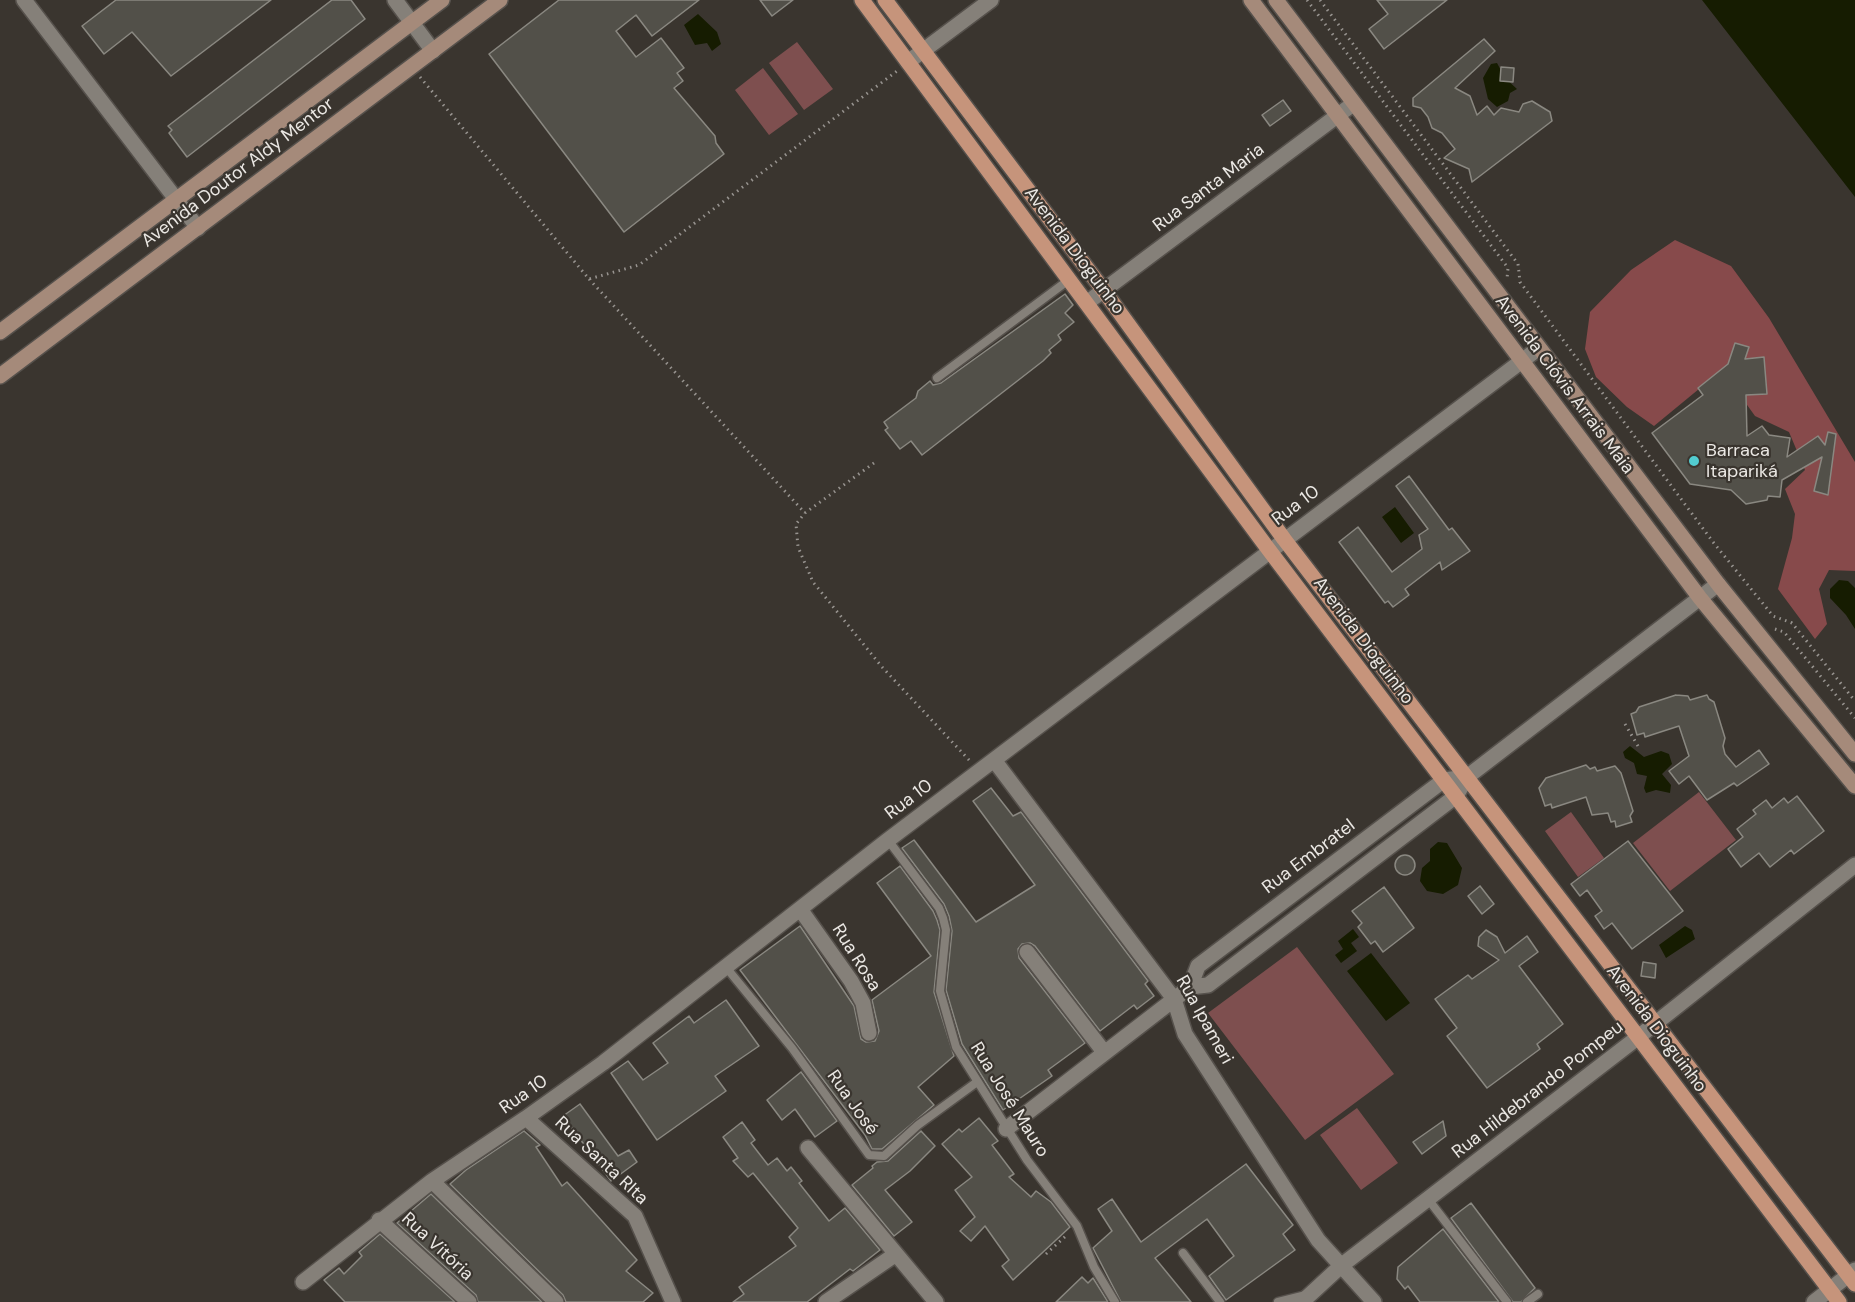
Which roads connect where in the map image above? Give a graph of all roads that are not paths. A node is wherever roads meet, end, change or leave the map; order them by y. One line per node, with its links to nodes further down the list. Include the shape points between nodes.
1 (24, 0): 16 (street)
2 (394, 0): 10 (street)
3 (442, 0): 10 (main road, Avenida Doutor Aldy Mentor)
4 (500, 0): 12 (main road, Avenida Doutor Aldy Mentor)
5 (862, 0): 13 (main road, Avenida Dioguinho)
6 (885, 0): 11 (main road, Avenida Dioguinho)
7 (990, 0): 11 (street)
8 (1251, 0): 15 (main road, Avenida Clóvis Arrais Maia)
9 (1276, 0): 14 (main road, Avenida Clóvis Arrais Maia)
10 (412, 22): 12 (street); 16 (main road, Avenida Doutor Aldy Mentor)
11 (923, 50): 13 (street); 19 (main road, Avenida Dioguinho)
12 (433, 51): 17 (main road, Avenida Doutor Aldy Mentor)
13 (908, 62): 18 (main road, Avenida Dioguinho)
14 (1353, 104): 15 (street, Rua Santa Maria); 22 (main road, Avenida Clóvis Arrais Maia)
15 (1338, 116): 19 (street, Rua Santa Maria); 23 (main road, Avenida Clóvis Arrais Maia)
16 (177, 200): 17 (street); 21 (main road, Avenida Doutor Aldy Mentor)
17 (198, 228): 24 (main road, Avenida Doutor Aldy Mentor)
18 (1070, 279): 20 (main road, Avenida Dioguinho); 25 (lane)
19 (1104, 291): 20 (street, Rua Santa Maria); 26 (main road, Avenida Dioguinho)
20 (1088, 302): 27 (main road, Avenida Dioguinho)
21 (0, 332)
22 (1539, 348): 23 (street, Rua 10); 28 (main road, Avenida Clóvis Arrais Maia)
23 (1522, 360): 26 (street, Rua 10); 29 (main road, Avenida Clóvis Arrais Maia)
24 (0, 376)
25 (937, 378)
26 (1284, 539): 27 (street, Rua 10); 32 (main road, Avenida Dioguinho)
27 (1269, 550): 31 (street, Rua 10); 33 (main road, Avenida Dioguinho)
28 (1718, 584): 29 (street, Rua Embratel); 30 (main road, Avenida Clóvis Arrais Maia)
29 (1700, 598): 32 (street, Rua Embratel); 34 (main road, Avenida Clóvis Arrais Maia)
30 (1855, 754)
31 (994, 760): 36 (street, Rua 10); 42 (street, Rua Ipameri)
32 (1467, 777): 33 (street, Rua Embratel); 35 (street, Rua Embratel); 43 (main road, Avenida Dioguinho)
33 (1444, 780): 35 (main road, Avenida Dioguinho); 41 (street, Rua Embratel, via 1198,966)
34 (1855, 786)
35 (1456, 796): 41 (street, Rua Embratel, via 1208,985); 45 (main road, Avenida Dioguinho)
36 (888, 840): 38 (street, Rua 10); 47 (lane, Rua José Mauro, via 943,918 943,1008 956,1047)
37 (1855, 864): 43 (street, Rua Hildebrando Pompeu)
38 (800, 909): 40 (street, Rua 10); 44 (street, Rua Rosa, via 851,981 863,1003)
39 (1027, 952): 46 (street)
40 (725, 966): 47 (lane, Rua José, via 792,1048 869,1155 884,1156 918,1125); 48 (street, Rua 10, via 603,1063)
41 (1190, 987): 42 (street, Rua Embratel)
42 (1174, 999): 46 (street, Rua Embratel); 56 (street, Rua Ipameri, via 1185,1034 1318,1240)
43 (1654, 1024): 45 (street, Rua Hildebrando Pompeu); 57 (main road, Avenida Dioguinho)
44 (869, 1033)
45 (1637, 1038): 52 (street, Rua Hildebrando Pompeu); 60 (main road, Avenida Dioguinho)
46 (1104, 1052): 49 (street, Rua Embratel)
47 (977, 1082): 49 (lane, Rua José Mauro)
48 (526, 1118): 51 (street, Rua 10); 64 (street, Rua Santa RIta, via 635,1216)
49 (1006, 1129): 67 (lane, Rua José Mauro, via 1077,1226 1094,1268)
50 (808, 1148): 55 (street)
51 (432, 1181): 53 (street, Rua 10); 63 (street)
52 (1428, 1199): 56 (street, Rua Hildebrando Pompeu); 71 (lane)
53 (379, 1220): 58 (street, Rua 10); 62 (street, Rua Vitória)
54 (1183, 1253): 68 (lane)
55 (896, 1254): 65 (street); 66 (street)
56 (1342, 1265): 61 (street, Rua Hildebrando Pompeu); 70 (street, Rua Ipameri)
57 (1853, 1276): 60 (street)
58 (303, 1282)
59 (1538, 1294): 72 (lane)
60 (1834, 1296): 73 (street)
61 (1306, 1298): 69 (lane)
62 (469, 1302)
63 (556, 1302)
64 (673, 1302)
65 (826, 1302)
66 (936, 1302)
67 (1115, 1302)
68 (1220, 1302)
69 (1278, 1302)
70 (1374, 1302)
71 (1506, 1302)
72 (1527, 1302)
73 (1814, 1302)

